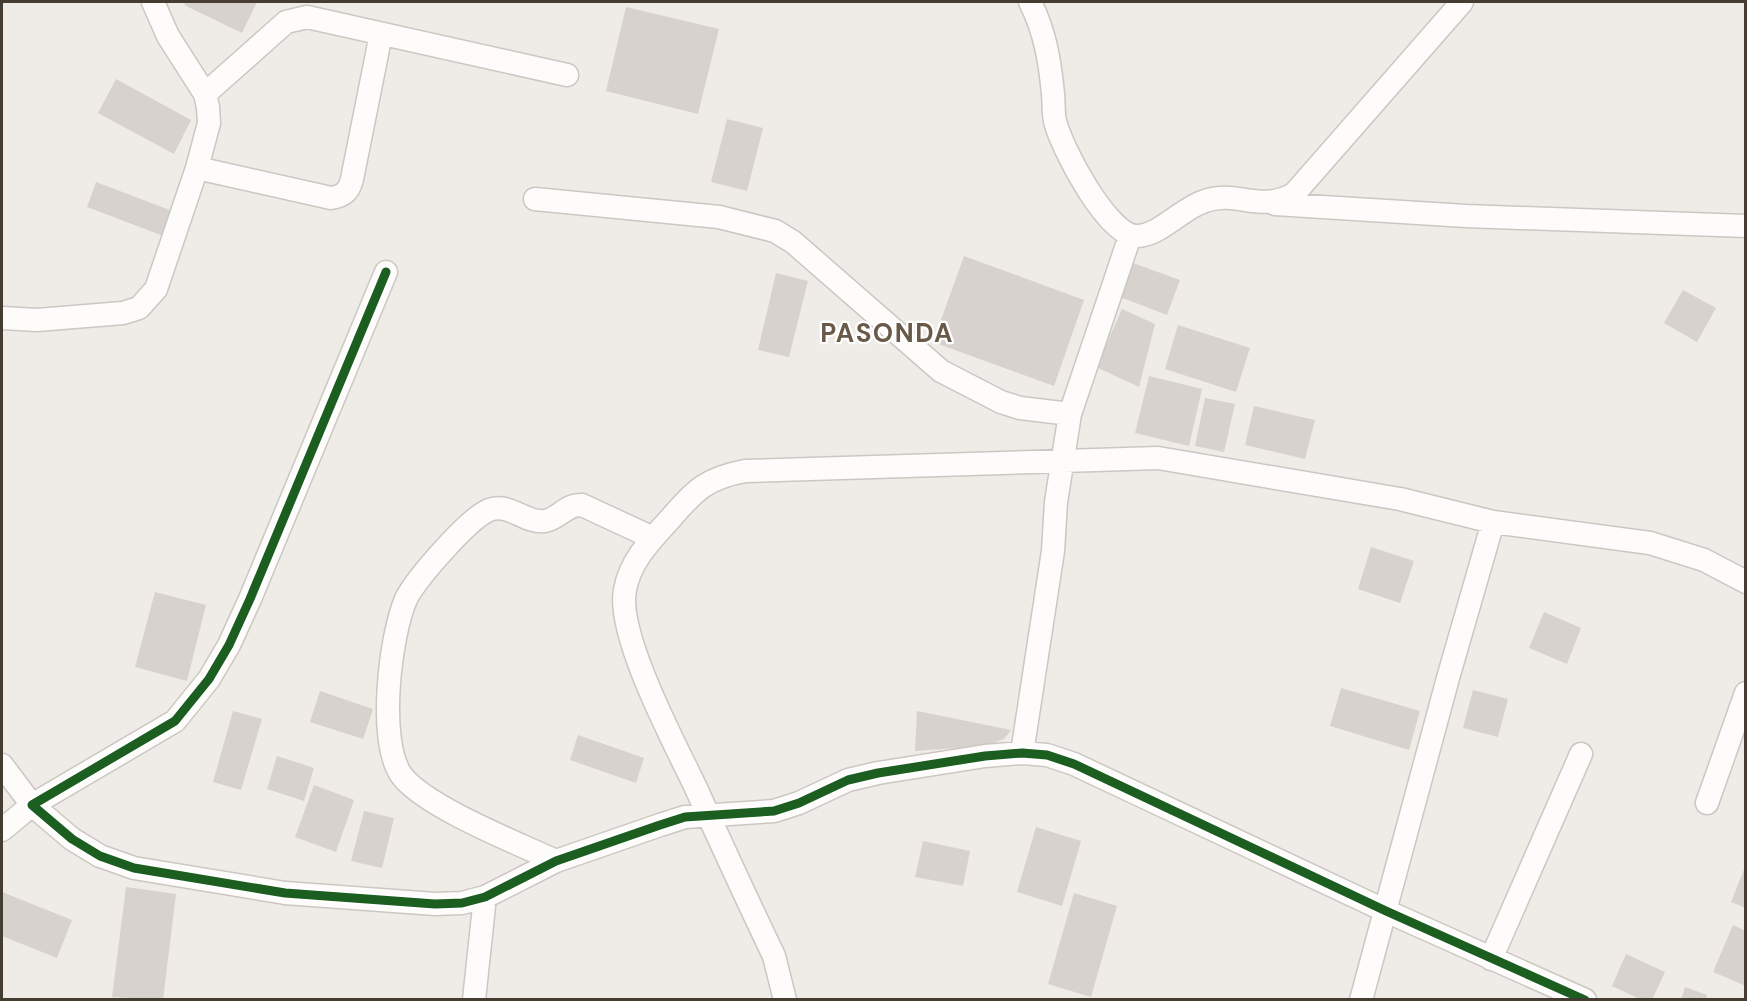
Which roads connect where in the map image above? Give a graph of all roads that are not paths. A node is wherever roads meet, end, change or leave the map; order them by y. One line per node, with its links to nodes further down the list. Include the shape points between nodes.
1 (153, 2): 6 (street, via 168,36)
2 (1030, 2): 11 (street, via 1046,43 1054,118 1063,145 1109,218)
3 (1462, 2): 9 (street, via 1299,189 1281,201)
4 (381, 34): 5 (street); 6 (street, via 307,17 286,22); 7 (street, via 352,179 341,196 332,198)
5 (567, 75)
6 (205, 94): 7 (street, via 208,123)
7 (197, 168): 13 (street, via 156,290 139,308 123,313 37,320)
8 (535, 199): 14 (street, via 719,217 775,231 793,242 941,370 1001,402)
9 (1267, 204): 10 (street); 11 (street, via 1227,198 1208,200 1188,207 1145,235)
10 (1746, 226)
11 (1130, 236): 14 (street)
12 (386, 272): 24 (street, via 250,599 209,679 175,721)
13 (2, 318)
14 (1070, 414): 15 (street)
15 (1062, 460): 16 (street, via 1158,458 1200,463 1400,499); 17 (street, via 745,471 723,475 697,490); 20 (street, via 1053,551)
16 (1493, 522): 18 (street, via 1650,543 1704,560); 29 (street)
17 (653, 538): 25 (street, via 632,567 624,592 626,614 644,677); 27 (street, via 582,505 542,521 503,508 491,510 476,519 437,558 413,588 399,621 387,719 391,753 401,774 433,801)
18 (1746, 582)
19 (1746, 693): 23 (street)
20 (1022, 753): 25 (street, via 848,780 774,811); 29 (street, via 1047,754 1074,764)
21 (1581, 754): 30 (street)
22 (2, 765): 24 (street)
23 (1707, 803)
24 (32, 805): 26 (street); 28 (street, via 81,845 134,868 285,893 435,904)
25 (708, 815): 27 (street, via 660,825); 32 (street, via 774,956)
26 (2, 830)
27 (556, 861): 28 (street)
28 (484, 897): 31 (street)
29 (1386, 911): 30 (street); 33 (street)
30 (1491, 958): 34 (street)
31 (474, 999)
32 (785, 999)
33 (1361, 999)
34 (1586, 999)

